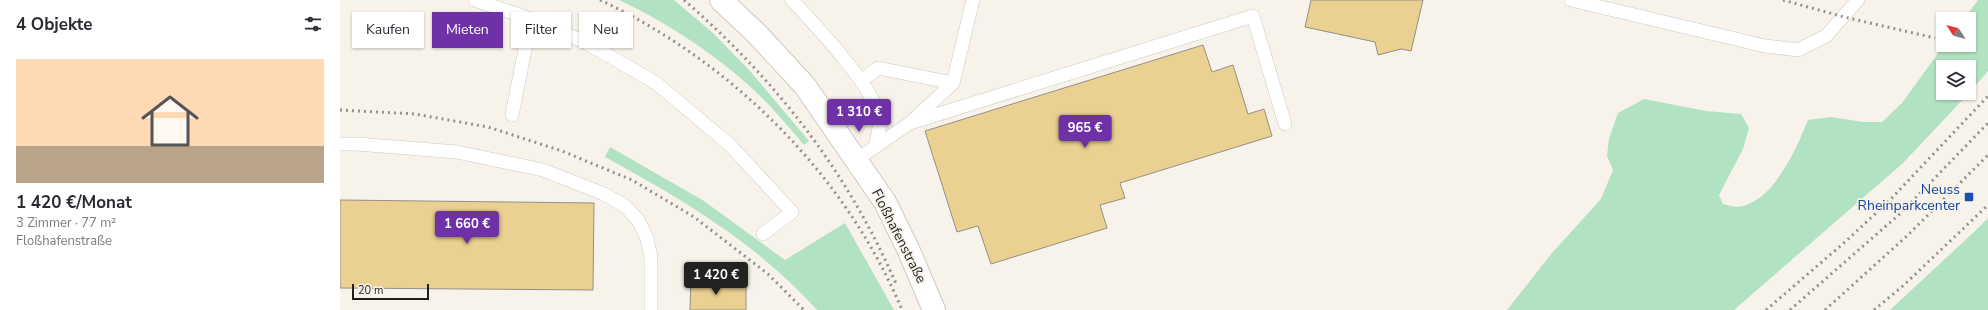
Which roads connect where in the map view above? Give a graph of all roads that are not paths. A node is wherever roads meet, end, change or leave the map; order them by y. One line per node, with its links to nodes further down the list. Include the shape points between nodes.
1 (475, 0): 7 (lane)
2 (721, 0): 17 (street, Floßhafenstraße, via 805,86)
3 (792, 0): 10 (lane)
4 (973, 0): 11 (lane)
5 (1571, 0): 6 (lane, via 1765,46 1798,50 1826,36)
6 (1858, 0)
7 (511, 12)
8 (571, 36): 18 (lane, via 656,83 730,145 792,212)
9 (525, 48): 12 (lane)
10 (860, 81): 11 (lane, via 878,68); 16 (lane, via 873,97 880,115)
11 (953, 83): 13 (lane)
12 (512, 115)
13 (910, 123): 14 (lane, via 1253,16); 16 (lane)
14 (1285, 124)
15 (340, 144): 19 (lane, via 457,152 543,170 604,194 625,206 638,220 647,238 651,258)
16 (875, 147): 17 (lane)
17 (856, 160): 20 (street, Floßhafenstraße, via 888,209)
18 (763, 234)
19 (651, 310)
20 (934, 310)

